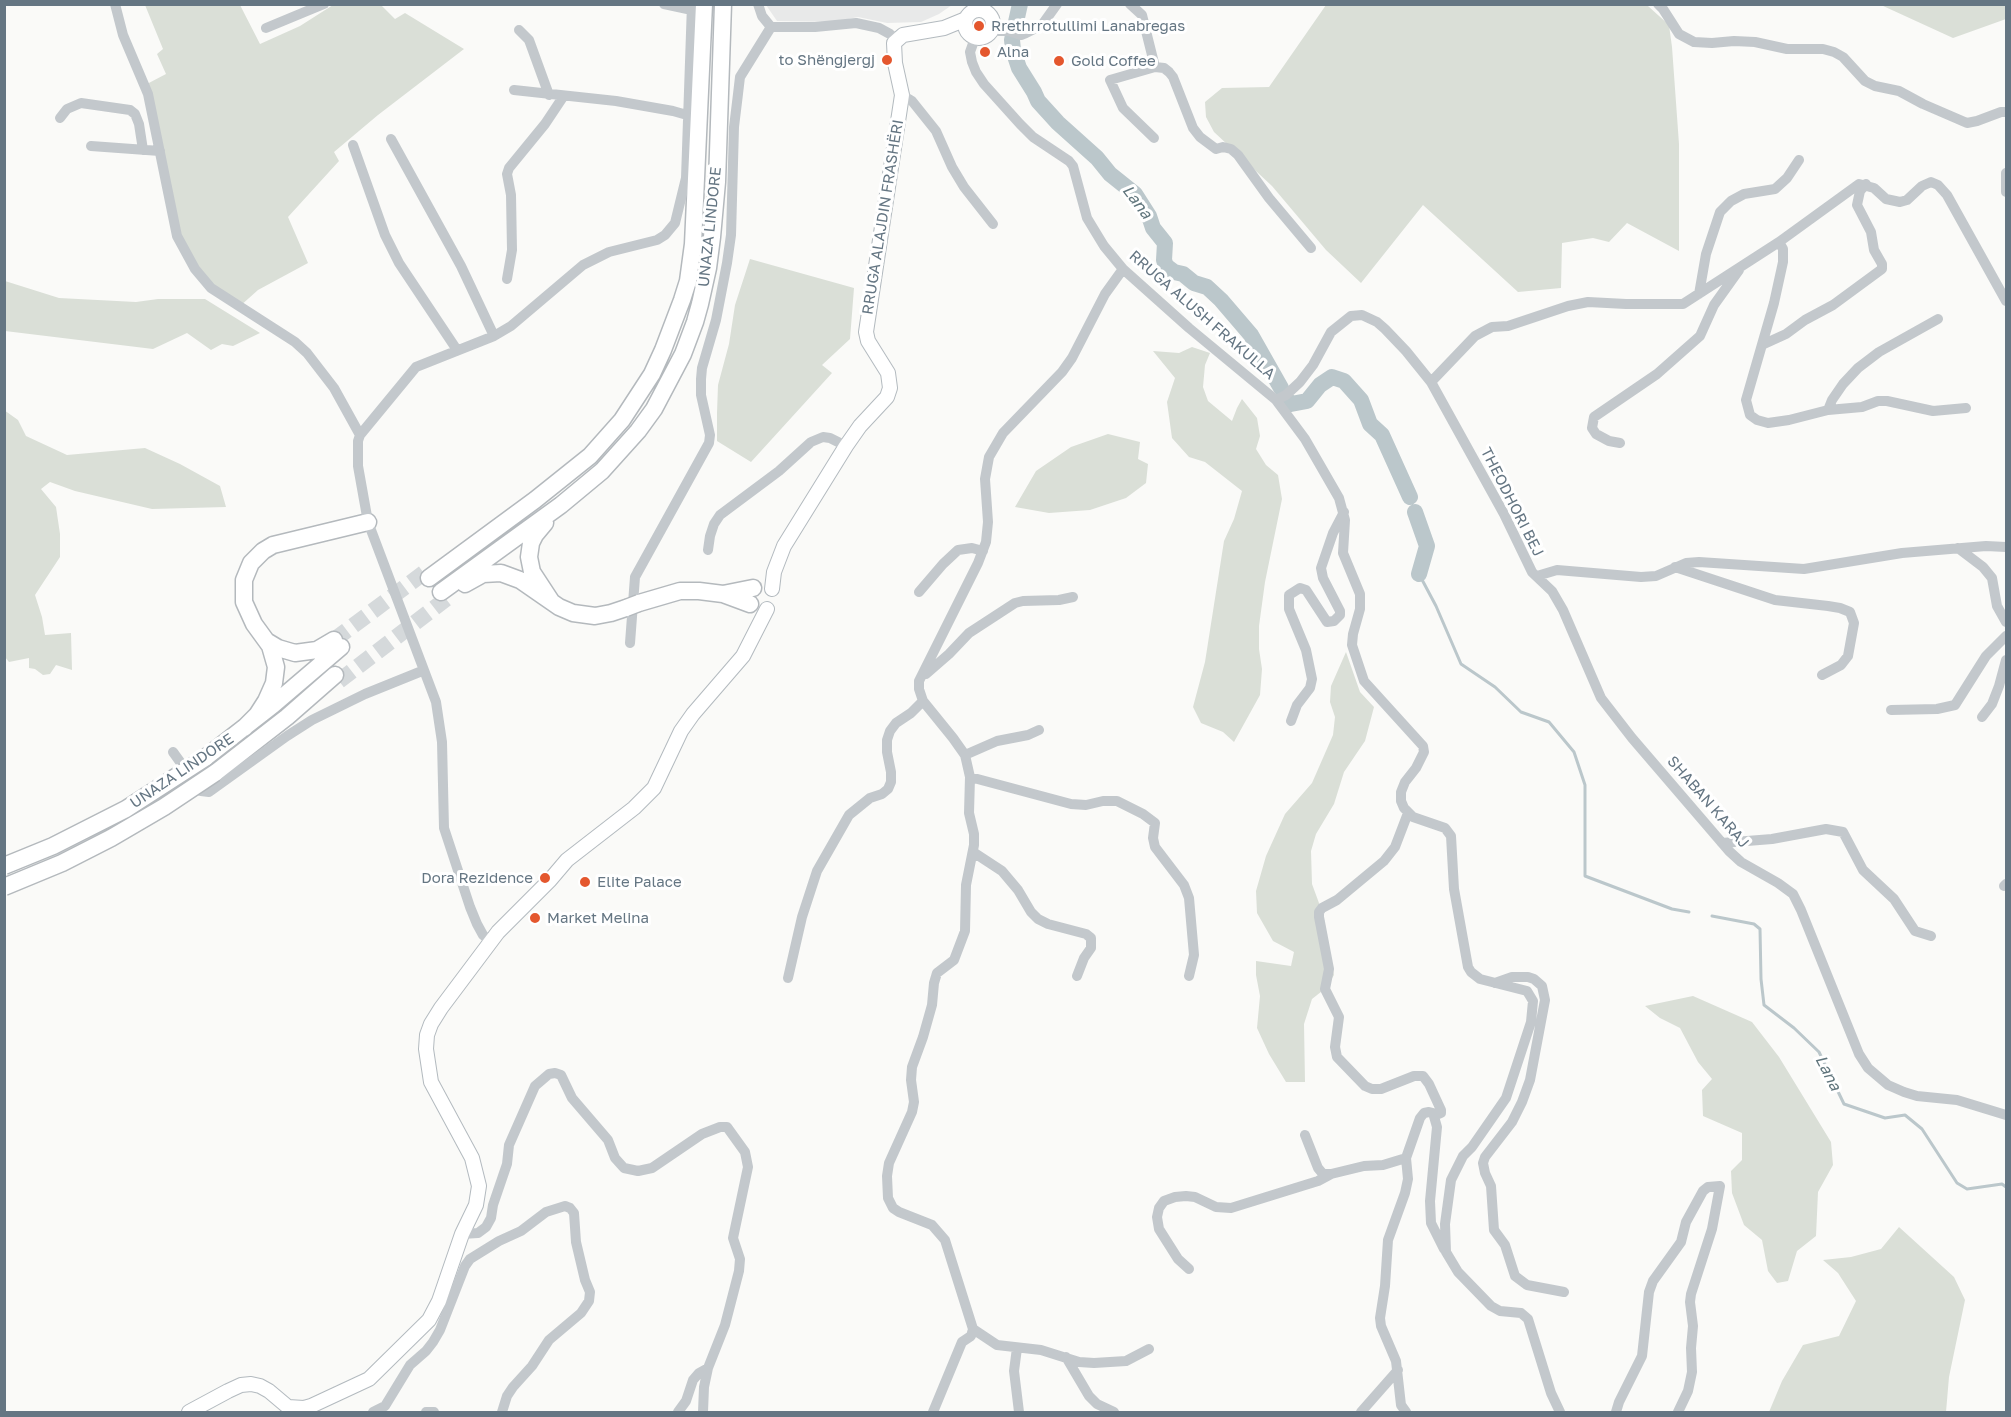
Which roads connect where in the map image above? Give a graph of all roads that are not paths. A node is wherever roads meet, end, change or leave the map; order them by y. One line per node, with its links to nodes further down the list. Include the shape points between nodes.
1 (115, 4): 29 (street, via 123,35 145,85)
2 (324, 4): 13 (street)
3 (664, 4): 9 (street)
4 (723, 4): 43 (highway, UNAZA LINDORE, via 717,182 708,268)
5 (758, 4): 12 (street)
6 (1057, 4): 10 (street, via 1042,25 1021,35 1008,32)
7 (1130, 4): 16 (street, via 1142,15)
8 (1658, 4): 21 (street, via 1678,34 1694,42 1734,40 1787,49 1834,51 1865,81 1967,123)
9 (696, 6): 22 (street); 61 (highway, UNAZA LINDORE, via 693,244 688,281 663,350 639,396 590,456 536,500)
10 (991, 18): 11 (main road, via 979,10); 11 (main road, via 984,37)
11 (970, 21): 15 (main road); 38 (street, RRUGA ALUSH FRAKULLA, via 972,62 984,84 1033,137 1073,166 1090,225)
12 (771, 27): 15 (street, via 856,23 879,28); 70 (street, via 740,77 734,127 731,235 720,304 701,379 709,443 635,577)
13 (266, 28)
14 (519, 30): 18 (street, via 529,40)
15 (896, 39): 19 (main road, RRUGA ALAJDIN FRASHËRI, via 893,54)
16 (1155, 67): 24 (street, via 1110,80 1123,108); 36 (street, via 1164,68 1173,77 1200,137 1216,149 1231,149 1238,155)
17 (514, 90): 18 (street)
18 (549, 95): 20 (street)
19 (902, 95): 34 (street, via 912,101 936,131 964,187); 53 (main road, RRUGA ALAJDIN FRASHËRI, via 866,332 867,341 886,368 890,388 887,397)
20 (563, 97): 22 (street, via 616,101); 39 (street, via 507,174 512,250)
21 (2007, 112)
22 (687, 115): 44 (street, via 684,189 675,224 665,236 592,260)
23 (60, 118): 28 (street, via 67,109 81,103 130,110 139,124)
24 (1154, 138)
25 (391, 139): 44 (street)
26 (353, 145): 46 (street, via 399,263)
27 (90, 146): 28 (street)
28 (143, 150): 29 (street)
29 (160, 151): 51 (street, via 177,236 199,276 307,353 334,388)
30 (1799, 160): 40 (street, via 1775,189 1744,194 1720,212 1706,254)
31 (2007, 173): 33 (street)
32 (1866, 184): 35 (street, via 1859,184); 41 (street, via 1886,199 1900,202 1922,186 1931,182 1938,185); 45 (street, via 1857,205 1882,269 1833,305)
33 (2007, 192)
34 (993, 224)
35 (1779, 242): 37 (street); 45 (street, via 1783,262)
36 (1311, 248)
37 (1743, 265): 40 (street); 52 (street, via 1714,305 1700,336 1658,374 1594,417 1592,428 1596,434)
38 (1123, 269): 48 (street, RRUGA ALUSH FRAKULLA); 59 (street, via 1105,294 1072,358 1003,433 989,457 985,479 988,522)
39 (507, 279)
40 (1699, 294): 47 (street, via 1683,304 1588,302 1508,326 1491,327 1475,336)
41 (2007, 301)
42 (1938, 319): 50 (street, via 1858,368 1837,392)
43 (695, 322): 66 (highway, via 683,361 650,420 610,468 535,535 530,565); 66 (highway, UNAZA LINDORE, via 654,409 619,453 561,505 443,595 478,576 496,573 520,580)
44 (494, 336): 46 (street)
45 (1764, 344): 50 (street, via 1746,400 1750,415 1768,423)
46 (457, 350): 51 (street, via 416,368)
47 (1431, 382): 48 (street, RRUGA ALUSH FRAKULLA, via 1377,322 1362,315 1351,316 1332,332 1292,391); 62 (street, THEODHORI BEJ)
48 (1275, 400): 54 (street, via 1305,439)
49 (1966, 408): 50 (street, via 1933,411 1878,401 1862,407)
50 (1828, 410)
51 (360, 435): 55 (street, via 358,466)
52 (1620, 443)
53 (846, 446): 58 (street, via 824,437 811,442 770,479 720,515); 64 (main road, RRUGA ALAJDIN FRASHËRI, via 784,546)
54 (1344, 512): 79 (street, via 1321,568 1340,615 1327,622 1306,590 1300,588 1289,596 1289,609 1306,650 1312,678); 85 (street, via 1343,553 1360,594 1352,645 1364,681 1423,746 1424,752 1401,792)
55 (368, 522): 69 (highway, via 273,545 251,563 244,580 244,602); 72 (street)
56 (2007, 547): 57 (street, THEODHORI BEJ)
57 (1958, 548): 60 (street, THEODHORI BEJ, via 1804,569 1699,562); 67 (street, via 1992,578 1997,606)
58 (708, 550)
59 (983, 551): 63 (street, via 958,550); 75 (street)
60 (1675, 567): 62 (street, THEODHORI BEJ, via 1641,578 1557,570); 73 (street, via 1775,600 1850,612 1854,623 1848,656 1841,665)
61 (427, 575)
62 (1537, 576): 86 (street, SHABAN KARAJ, via 1563,610 1601,699)
63 (919, 592)
64 (760, 597): 66 (highway, via 680,591 589,616 569,612); 91 (main road, RRUGA ALAJDIN FRASHËRI, via 755,630 743,656 687,722 654,788 567,860)
65 (1073, 597): 75 (street, via 1015,603 969,633)
66 (551, 601)
67 (2007, 622)
68 (2007, 636): 77 (street, via 1986,656 1955,705)
69 (268, 642): 80 (highway, via 276,667 274,683 262,708); 80 (highway, UNAZA LINDORE, via 295,653 338,644)
70 (630, 643)
71 (2007, 660): 78 (street, via 1992,704)
72 (422, 670): 82 (street, via 312,720 209,792 201,791); 91 (street, via 436,702 442,741 444,828 473,915)
73 (1822, 675)
74 (337, 678): 89 (highway, UNAZA LINDORE, bridge, via 215,773 164,807 62,863)
75 (919, 681): 76 (street)
76 (923, 701): 83 (street); 94 (street, via 890,730 886,752 891,772 888,789 849,815 818,871)
77 (1892, 710)
78 (1982, 717)
79 (1292, 721)
80 (244, 728): 88 (highway, UNAZA LINDORE, bridge, via 126,809)
81 (1039, 730): 83 (street, via 997,741)
82 (173, 752)
83 (965, 755): 84 (street)
84 (970, 777): 87 (street); 93 (street, via 1071,804 1117,801 1155,823 1155,847 1184,885 1189,898 1194,955)
85 (1408, 813): 95 (street, via 1449,831 1454,889 1468,967 1480,979); 97 (street, via 1395,847 1384,861 1319,912 1329,969 1325,987 1339,1017 1337,1057 1372,1089 1423,1076 1441,1110)
86 (1722, 843): 90 (street, via 1826,829 1843,832 1863,870 1888,891 1915,932); 96 (street, SHABAN KARAJ, via 1741,862 1792,894 1859,1054 1877,1077 1917,1096 1957,1100)
87 (973, 852): 92 (street, via 1002,872 1038,919 1091,938 1091,948); 106 (street, via 966,885 965,931 954,960 937,973 929,1016 912,1067 912,1112 887,1176 888,1198 893,1208 932,1225 945,1240)
88 (4, 866)
89 (4, 887)
90 (1931, 936)
91 (490, 941): 101 (main road, RRUGA ALAJDIN FRASHËRI, via 441,1008 427,1035 431,1082 477,1173 478,1196)
92 (1077, 976)
93 (1190, 976)
94 (788, 978)
95 (1494, 983): 102 (street, via 1530,994 1531,1022 1506,1098 1463,1156 1451,1180); 104 (street, via 1512,977 1534,979 1542,986 1545,1000 1522,1102 1485,1157 1483,1167 1491,1186 1494,1230 1505,1245 1515,1276 1527,1285)
96 (2007, 1115)
97 (1434, 1116): 99 (street, via 1429,1112 1419,1118); 102 (street, via 1437,1127 1431,1223)
98 (1305, 1135): 100 (street, via 1318,1168 1323,1174)
99 (1406, 1158): 100 (street); 111 (street, via 1408,1179 1388,1240 1380,1318)
100 (1331, 1174): 103 (street, via 1231,1208 1216,1207 1195,1197 1164,1201 1157,1217 1159,1229 1178,1259)
101 (462, 1234): 105 (main road, RRUGA ALAJDIN FRASHËRI); 110 (street, via 478,1233 491,1218 509,1145 535,1086 549,1074 561,1075 572,1098 608,1140 624,1168 652,1168 702,1134 727,1127 745,1152 748,1167 734,1226 733,1238 740,1259 737,1281)
102 (1446, 1252): 124 (street, via 1458,1272 1491,1306 1521,1313 1528,1319)
103 (1190, 1269)
104 (1564, 1292)
105 (444, 1302): 112 (main road, RRUGA ALAJDIN FRASHËRI, via 374,1375 311,1406 288,1407 269,1391 251,1384 241,1385); 113 (street, via 440,1330 433,1342 410,1365 385,1406); 116 (street, via 465,1266 477,1254 521,1231 546,1212 565,1206 574,1213 589,1301 581,1313 549,1340 513,1386)
106 (973, 1329): 107 (street, via 997,1345); 119 (street, via 962,1342)
107 (1017, 1348): 109 (street); 120 (street, via 1014,1371)
108 (1149, 1349): 109 (street, via 1126,1361 1079,1362)
109 (1066, 1357): 121 (street, via 1089,1396)
110 (708, 1368): 117 (street, via 693,1380); 118 (street)
111 (1398, 1370): 122 (street); 123 (street, via 1401,1405)
112 (189, 1413)
113 (373, 1413)
114 (426, 1413): 115 (street)
115 (434, 1413)
116 (502, 1413)
117 (678, 1413)
118 (703, 1413)
119 (933, 1413)
120 (1019, 1413)
121 (1114, 1413)
122 (1361, 1413)
123 (1406, 1413)
124 (1560, 1413)
125 (1616, 1413): 126 (street, via 1642,1356 1653,1281 1681,1242 1702,1191 1720,1186 1712,1229 1689,1302 1692,1371)
126 (1678, 1413)

